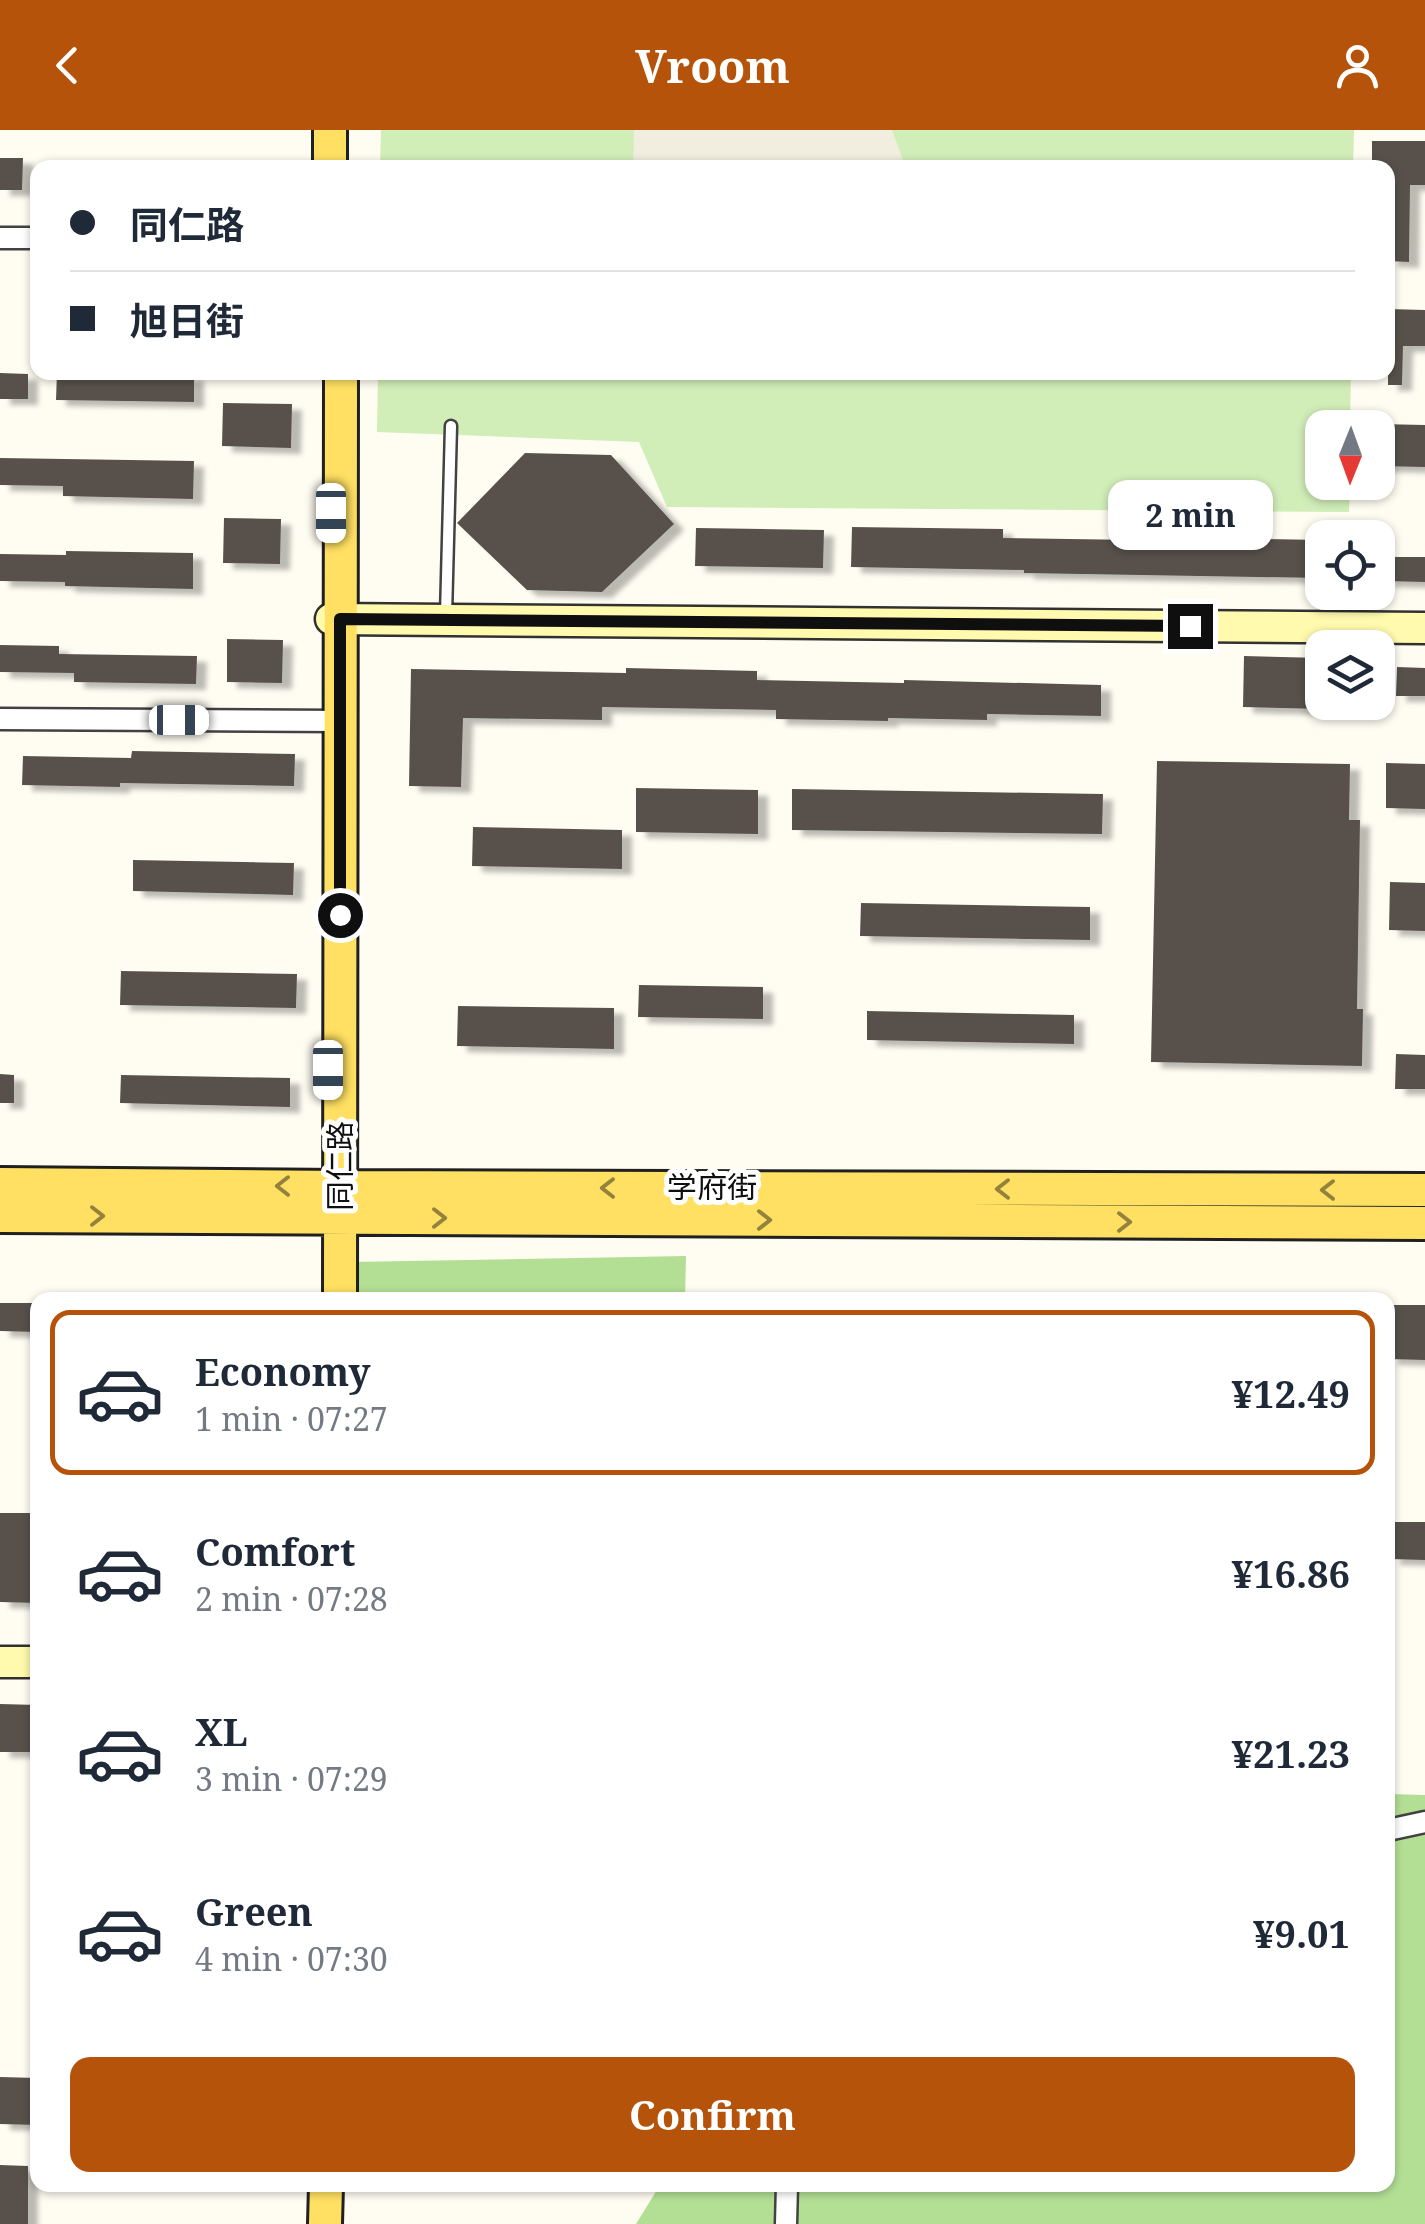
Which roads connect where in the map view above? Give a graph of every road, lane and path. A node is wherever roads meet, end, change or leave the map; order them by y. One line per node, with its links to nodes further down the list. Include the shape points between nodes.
1 (330, 130): 3 (main road)
2 (345, 130): 4 (main road)
3 (330, 160)
4 (345, 160)
5 (0, 238): 6 (street)
6 (30, 238)
7 (331, 380): 10 (main road, 同仁路)
8 (341, 380): 10 (main road, 同仁路)
9 (451, 426): 11 (lane)
10 (336, 619): 11 (main road); 14 (main road, 同仁路)
11 (446, 620): 12 (main road)
12 (1425, 628)
13 (0, 719): 14 (street)
14 (335, 721): 17 (main road, 同仁路)
15 (0, 1184): 17 (main road, 学府街, one-way to 15)
16 (1425, 1190): 17 (main road, 学府街, one-way to 17)
17 (335, 1202): 18 (main road, 学府街, one-way to 17); 19 (main road, 学府街, one-way to 19); 20 (main road, 同仁路); 21 (main road, 同仁路)
18 (0, 1216)
19 (1425, 1223)
20 (327, 1292)
21 (340, 1292)
22 (0, 1662): 23 (main road)
23 (30, 1662)
24 (1425, 1822): 25 (street)
25 (1395, 1828)
26 (315, 2192): 29 (main road)
27 (326, 2192): 30 (main road)
28 (787, 2192): 31 (street)
29 (314, 2224)
30 (325, 2224)
31 (786, 2224)

